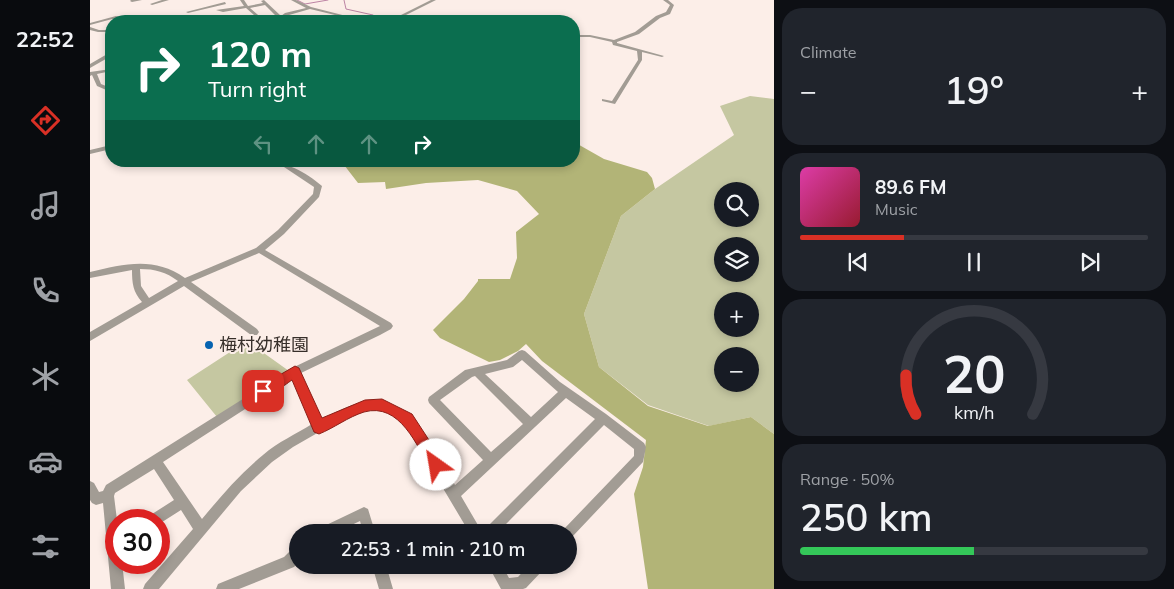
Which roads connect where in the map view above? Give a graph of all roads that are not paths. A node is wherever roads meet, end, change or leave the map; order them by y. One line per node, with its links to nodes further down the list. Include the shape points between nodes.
1 (140, 0): 7 (street)
2 (167, 0): 12 (street)
3 (242, 0): 13 (street)
4 (293, 0): 14 (street)
5 (434, 0): 22 (street)
6 (666, 0): 30 (street, via 672,7 668,13)
7 (132, 2)
8 (210, 2): 9 (street); 11 (street); 17 (street)
9 (224, 2): 16 (street)
10 (264, 2): 13 (street); 19 (street)
11 (201, 3)
12 (152, 4)
13 (247, 7): 16 (street); 18 (street)
14 (310, 8): 20 (street); 21 (street)
15 (218, 10): 16 (street)
16 (231, 10)
17 (188, 12)
18 (256, 15)
19 (274, 15)
20 (287, 15)
21 (339, 15)
22 (403, 15)
23 (105, 20): 24 (street)
24 (90, 24)
25 (94, 29): 26 (street)
26 (90, 34)
27 (580, 36): 30 (street)
28 (105, 37): 29 (street)
29 (99, 38)
30 (614, 41): 31 (street)
31 (639, 50): 32 (street); 38 (street, via 640,60 613,103)
32 (662, 56)
33 (105, 57): 34 (street)
34 (90, 66)
35 (105, 71): 36 (street)
36 (92, 74): 37 (street, via 99,85)
37 (105, 88)
38 (604, 100)
39 (105, 149): 40 (street)
40 (90, 152)
41 (288, 167): 42 (street, via 315,182 318,191 282,232)
42 (259, 250): 45 (street); 50 (street, via 388,326)
43 (136, 267): 44 (street); 45 (street, via 161,267); 46 (street, via 136,286)
44 (90, 275)
45 (183, 282): 46 (street); 47 (street)
46 (148, 302): 48 (street)
47 (254, 332)
48 (90, 337)
49 (476, 371): 51 (street, via 510,364 522,354); 53 (street); 55 (street, via 433,400)
50 (295, 372): 54 (street); 56 (street)
51 (566, 392): 52 (street); 53 (street)
52 (602, 417): 66 (street); 67 (street, via 640,447 639,458)
53 (531, 424): 55 (street)
54 (319, 427): 58 (street, via 365,406 382,405 396,411 407,418); 68 (street, via 284,446 251,472)
55 (491, 460): 58 (street)
56 (156, 462): 59 (street, via 110,489); 60 (street)
57 (90, 487): 59 (street, via 96,499)
58 (454, 494): 65 (street)
59 (108, 496): 61 (street)
60 (182, 502): 62 (street); 68 (street)
61 (110, 509)
62 (170, 509)
63 (341, 524): 64 (street, via 364,513)
64 (367, 524)
65 (471, 524)
66 (498, 524)
67 (577, 524)
68 (201, 529): 76 (street)
69 (289, 562): 74 (street)
70 (117, 574): 75 (street)
71 (382, 574): 77 (street)
72 (499, 574): 73 (street, via 506,585 521,583)
73 (530, 574)
74 (228, 588)
75 (118, 589)
76 (150, 589)
77 (386, 589)

